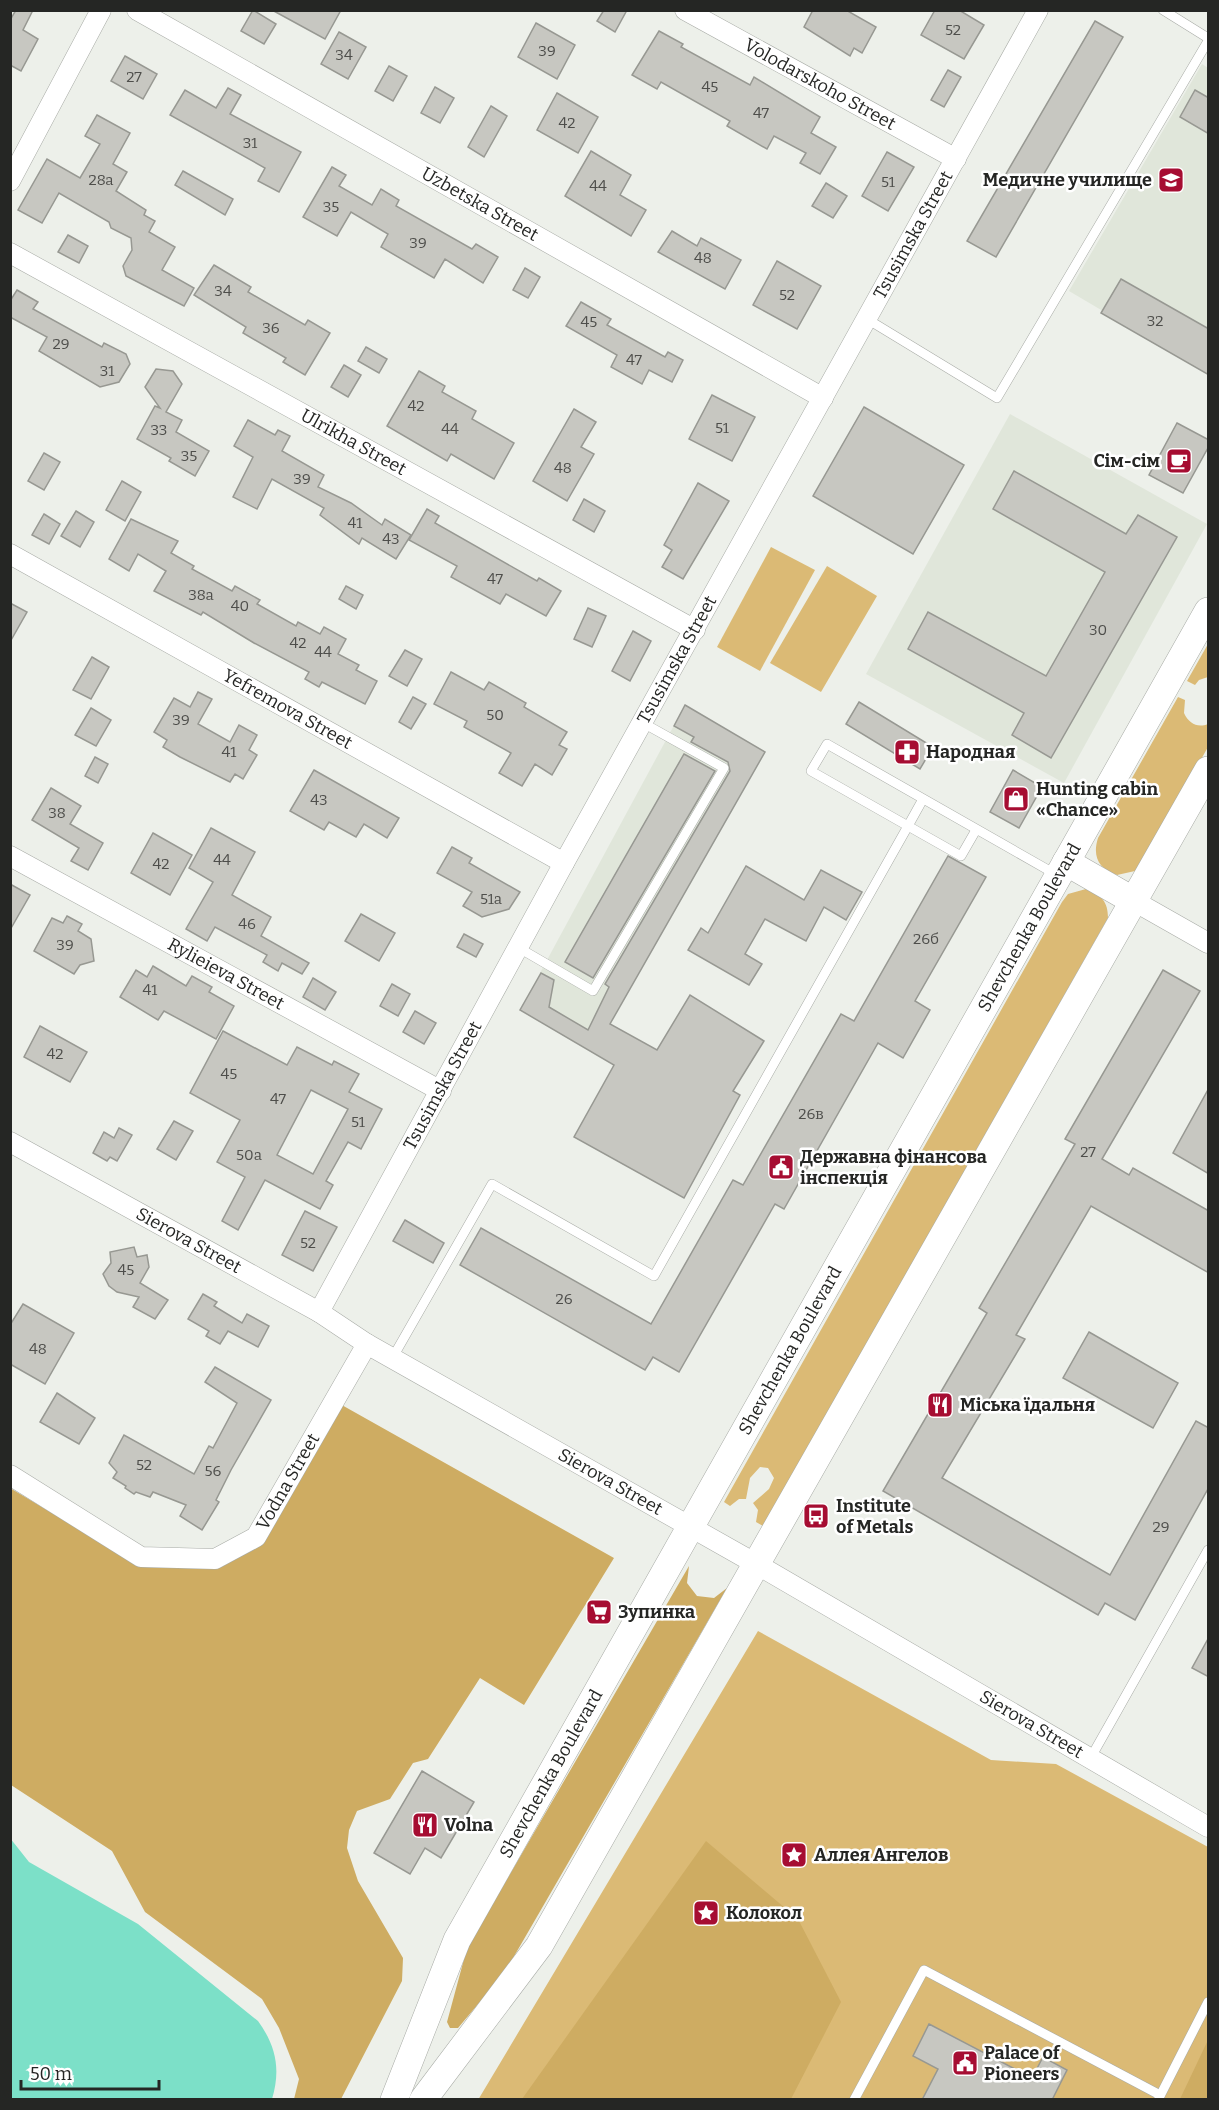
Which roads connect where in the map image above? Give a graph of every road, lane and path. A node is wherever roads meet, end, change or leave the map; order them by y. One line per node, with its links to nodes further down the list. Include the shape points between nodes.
1 (101, 10): 8 (street)
2 (137, 10): 11 (street, Uzbetska Street)
3 (685, 10): 7 (street, Volodarskoho Street)
4 (1038, 10): 7 (street, Tsusimska Street)
5 (1163, 10): 6 (lane)
6 (1209, 39): 10 (lane, via 997,398)
7 (956, 159): 10 (street, Tsusimska Street)
8 (10, 182)
9 (10, 253): 14 (street, Ulrikha Street)
10 (867, 319): 11 (street, Tsusimska Street)
11 (823, 398): 14 (street, Tsusimska Street)
12 (10, 554): 21 (street, Yefremova Street)
13 (1209, 611): 22 (main road, Shevchenka Boulevard)
14 (695, 630): 15 (street, Tsusimska Street)
15 (643, 723): 21 (street, Tsusimska Street); 25 (lane, via 724,768 592,991)
16 (1209, 770): 23 (main road)
17 (923, 799): 18 (lane); 18 (lane, via 827,744 811,771); 19 (lane)
18 (908, 826): 19 (lane, via 962,856); 30 (lane, via 654,1276 492,1184)
19 (976, 830): 22 (lane)
20 (10, 856): 26 (street, Rylieieva Street)
21 (564, 862): 25 (street, Tsusimska Street)
22 (1062, 869): 23 (main road); 32 (main road, Shevchenka Boulevard)
23 (1134, 902): 24 (street); 34 (main road)
24 (1209, 943)
25 (519, 948): 26 (street, Tsusimska Street)
26 (441, 1091): 28 (street, Tsusimska Street)
27 (10, 1142): 28 (street, Sierova Street)
28 (319, 1312): 29 (street, Sierova Street)
29 (368, 1344): 30 (street, Sierova Street); 31 (street, Vodna Street, via 256,1537 215,1559 141,1557)
30 (393, 1357): 32 (street, Sierova Street)
31 (10, 1475)
32 (689, 1526): 34 (street, Sierova Street); 39 (main road, Shevchenka Boulevard, via 457,1940)
33 (1209, 1550): 35 (lane)
34 (758, 1565): 35 (street, Sierova Street); 40 (main road, via 539,1946)
35 (1090, 1759): 36 (street, Sierova Street)
36 (1209, 1827)
37 (1209, 2002): 38 (lane)
38 (1159, 2097): 41 (lane, via 924,1970)
39 (393, 2100)
40 (423, 2100)
41 (854, 2100)

